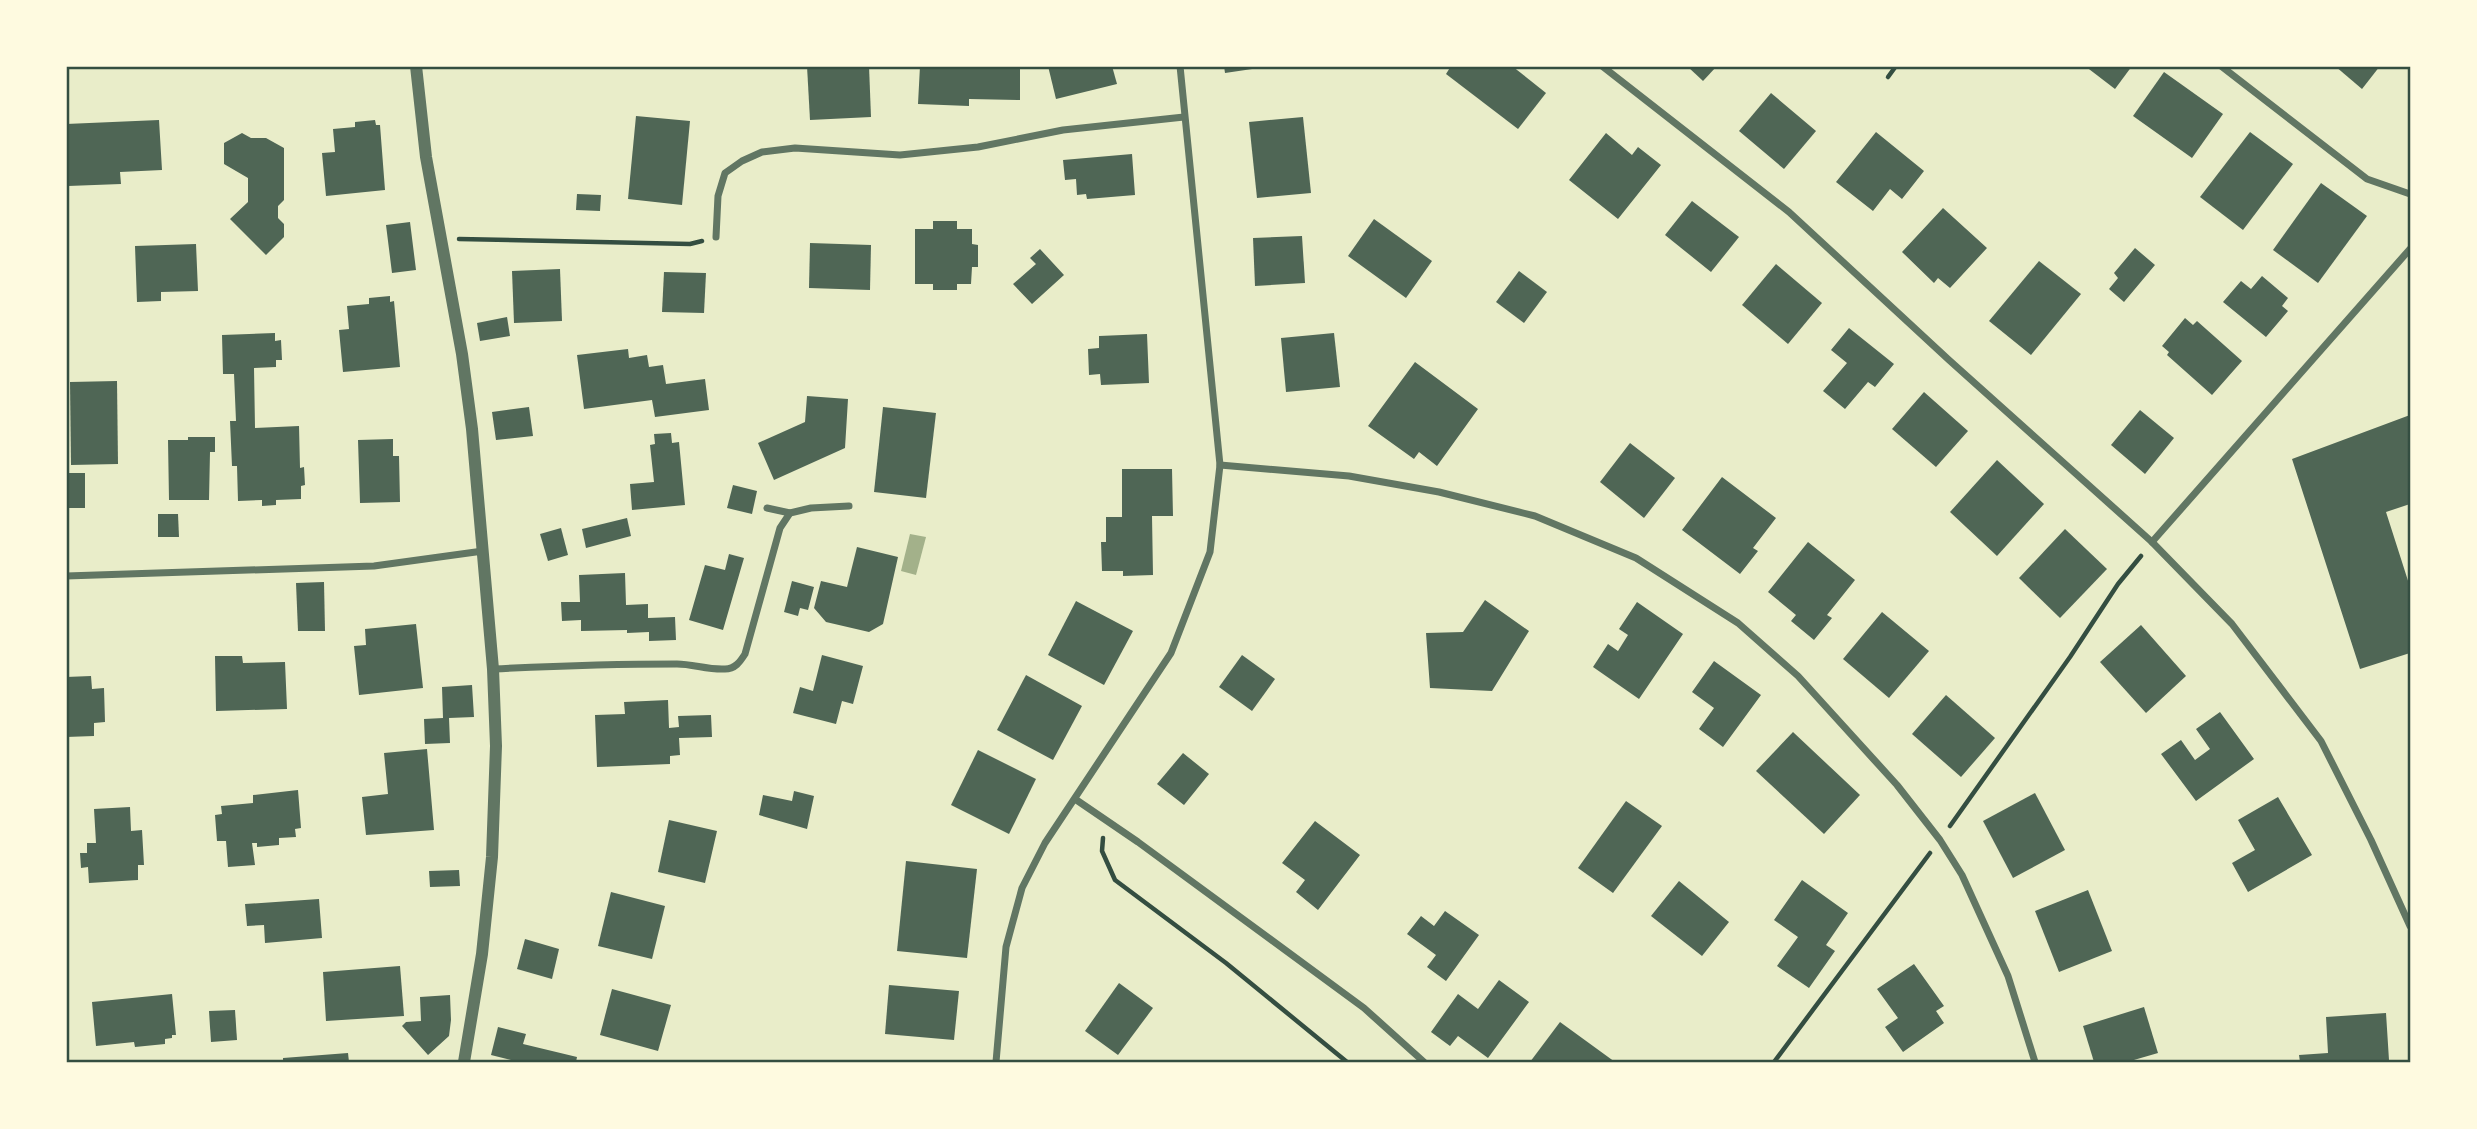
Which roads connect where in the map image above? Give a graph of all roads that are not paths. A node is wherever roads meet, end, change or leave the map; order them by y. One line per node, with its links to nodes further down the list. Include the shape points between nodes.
1 (416, 66): 14 (street, via 426,157 464,367)
2 (1180, 66): 5 (street)
3 (1602, 66): 13 (street, via 1789,212)
4 (2221, 66): 6 (street, via 2367,179)
5 (1184, 117): 7 (street, via 900,155 795,148 762,152 725,173 718,196); 9 (street)
6 (2410, 194)
7 (716, 237)
8 (2410, 249): 13 (street)
9 (1220, 465): 17 (street, via 1210,552 1171,653); 22 (street, via 1349,476 1535,516 1636,558 1738,623 1798,676 1898,785 1940,840 1962,875 2008,976)
10 (849, 506): 12 (street)
11 (767, 508): 12 (street)
12 (789, 513): 16 (street, via 780,528 745,654 732,668 598,664)
13 (2152, 542): 18 (street, via 2232,624 2321,741)
14 (484, 551): 15 (street, via 374,566); 16 (street)
15 (66, 576)
16 (493, 669): 19 (street, via 496,746 491,869)
17 (1075, 799): 20 (street, via 1022,888 1006,947); 21 (street, via 1364,1007)
18 (2410, 926)
19 (464, 1062)
20 (996, 1062)
21 (1424, 1062)
22 (2035, 1062)

